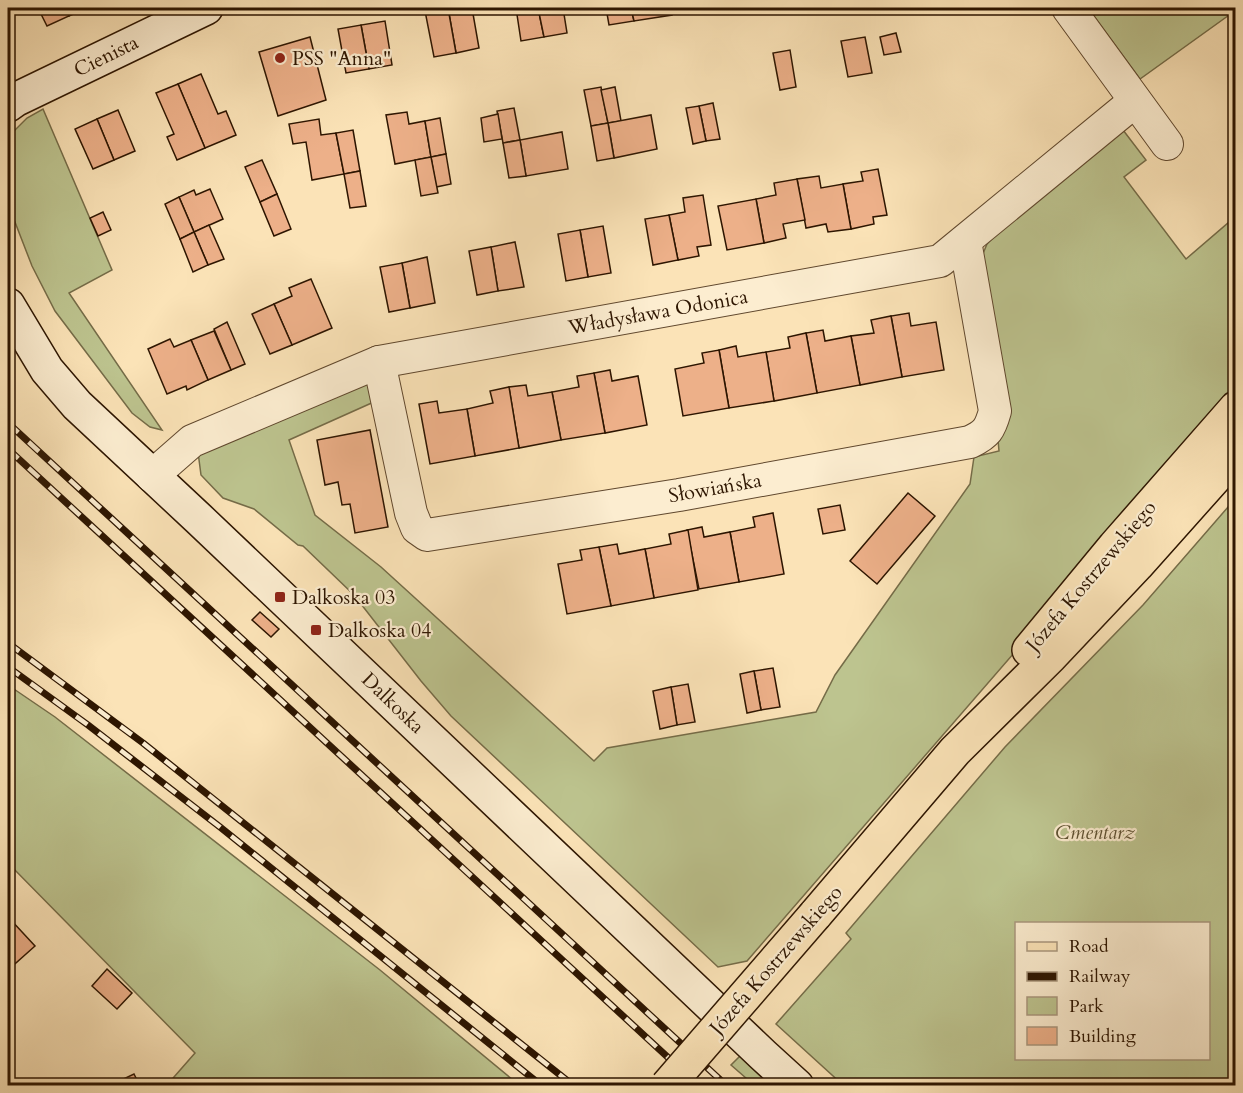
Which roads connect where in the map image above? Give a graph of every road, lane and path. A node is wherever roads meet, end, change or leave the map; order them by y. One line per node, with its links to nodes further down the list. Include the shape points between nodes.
1 (206, 8): 4 (street, Cienista)
2 (1068, 8): 3 (street)
3 (1135, 100): 5 (street); 6 (street, Władysława Odonica)
4 (8, 105)
5 (1167, 144)
6 (965, 241): 8 (street, Władysława Odonica, via 940,261); 8 (street, Słowiańska, via 995,411 984,435 970,442 679,495 427,535 417,528 411,513)
7 (8, 305): 11 (street, Dalkoska, via 47,370 77,405)
8 (380, 362): 11 (street, Władysława Odonica, via 192,441)
9 (1236, 408): 12 (main road, Józefa Kostrzewskiego, via 996,690)
10 (1236, 454): 12 (main road, Józefa Kostrzewskiego, via 1051,656)
11 (152, 476): 14 (street, Dalkoska)
12 (955, 751): 13 (main road, Józefa Kostrzewskiego, bridge)
13 (667, 1086)
14 (797, 1086)

